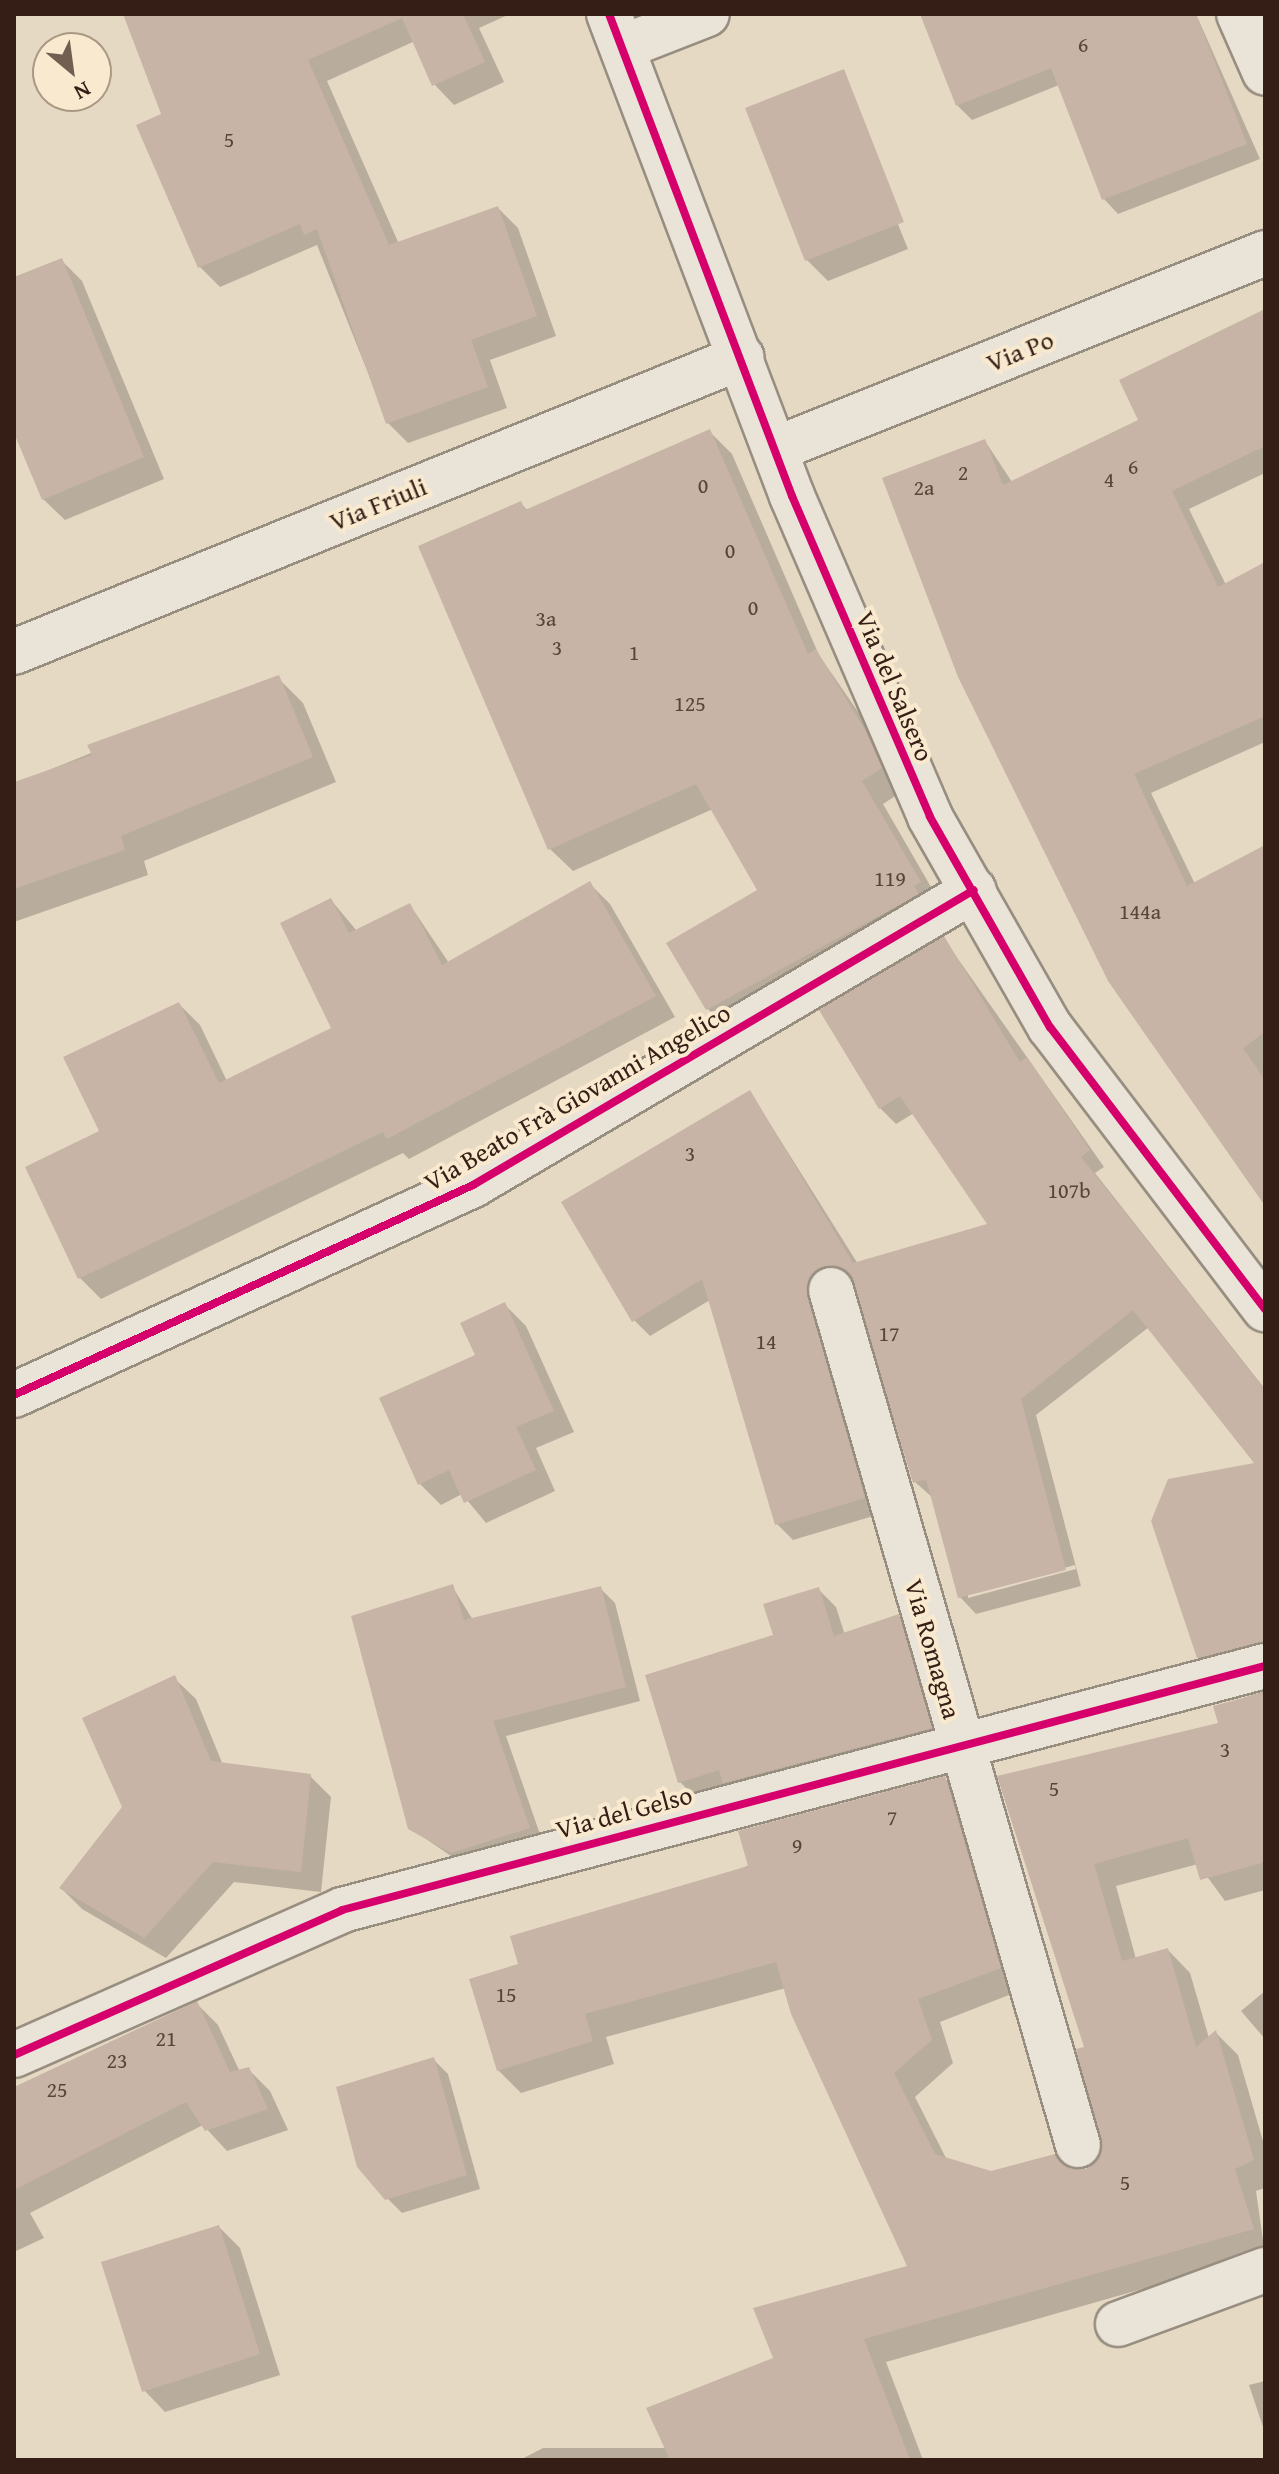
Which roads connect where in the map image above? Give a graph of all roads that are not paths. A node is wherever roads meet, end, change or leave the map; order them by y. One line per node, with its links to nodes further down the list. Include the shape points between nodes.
1 (707, 14): 3 (street)
2 (1239, 14): 4 (street)
3 (616, 31): 6 (street, Via del Salsero)
4 (1265, 73)
5 (1265, 253): 7 (street, Via Po)
6 (742, 357): 7 (street, Via del Salsero); 8 (street, Via Friuli)
7 (776, 449): 9 (street, Via del Salsero, via 930,817)
8 (14, 652)
9 (974, 890): 11 (street, Via del Salsero, via 1050,1027); 12 (street, Via Beato Frà Giovanni Angelico, via 473,1185)
10 (831, 1290): 14 (street, Via Romagna)
11 (1265, 1309)
12 (14, 1395)
13 (1265, 1666): 14 (street, Via del Gelso)
14 (960, 1742): 15 (street, Via del Gelso, via 342,1910); 16 (street, Via Romagna)
15 (14, 2055)
16 (1078, 2145)
17 (1265, 2270): 18 (street)
18 (1118, 2324)

